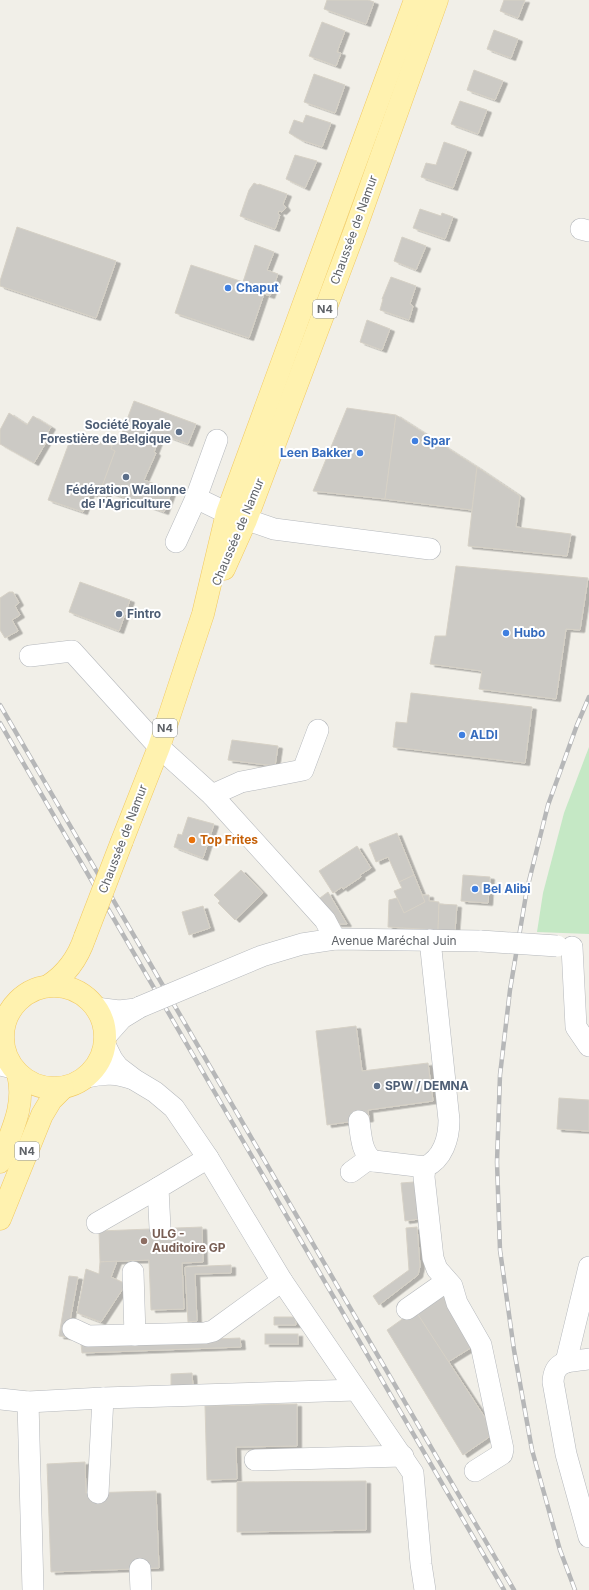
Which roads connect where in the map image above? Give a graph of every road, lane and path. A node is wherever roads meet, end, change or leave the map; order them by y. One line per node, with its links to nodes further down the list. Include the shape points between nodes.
1 (415, 0): 5 (main road, Chaussée de Namur / N4)
2 (437, 0): 5 (main road, Chaussée de Namur / N4, via 355,230)
3 (217, 440): 4 (street)
4 (196, 498): 5 (street); 6 (street)
5 (237, 517): 7 (street, via 274,528); 10 (main road, Chaussée de Namur / N4)
6 (176, 542)
7 (430, 550)
8 (30, 656): 10 (street, via 72,651)
9 (318, 730): 11 (street, via 302,770 241,782)
10 (158, 746): 11 (street); 14 (main road, Chaussée de Namur / N4, bridge)
11 (212, 795): 12 (street, via 326,920)
12 (335, 939): 13 (street, Avenue Maréchal Juin); 18 (street, Avenue Maréchal Juin, bridge, via 302,944 262,956)
13 (430, 940): 15 (street, Avenue Maréchal Juin, bridge); 31 (street, via 449,1132 437,1158 432,1164)
14 (83, 943): 16 (main road, Chaussée de Namur / N4, via 63,975); 17 (main road, Chaussée de Namur / N4, via 77,969)
15 (572, 947): 22 (street, via 576,1027)
16 (48, 986): 17 (main road, N4, via 66,987); 20 (main road, N4, via 33,990 20,998 10,1010)
17 (79, 993): 19 (main road, N4, via 90,1000)
18 (140, 1007): 19 (street, Avenue Maréchal Juin, via 120,1011); 21 (street, Avenue Maréchal Juin, via 122,1018)
19 (96, 1008): 21 (main road, N4, via 103,1021)
20 (1, 1035): 23 (main road, N4)
21 (105, 1041): 24 (main road, N4, via 102,1057); 25 (street, via 118,1067)
22 (589, 1046)
23 (10, 1069): 26 (main road, N4, via 39,1086); 30 (main road, N4, via 21,1087 20,1108)
24 (87, 1077): 25 (street, via 112,1074); 26 (main road, N4)
25 (135, 1080): 28 (street, via 174,1108)
26 (63, 1088): 34 (main road, N4, via 51,1100 42,1115)
27 (359, 1121): 29 (street, via 366,1153)
28 (208, 1158): 33 (street); 39 (street)
29 (374, 1161): 31 (street); 32 (street, via 366,1161)
30 (0, 1162)
31 (425, 1166): 40 (street, via 433,1258 437,1269)
32 (351, 1172)
33 (158, 1188): 35 (street); 36 (street)
34 (0, 1219)
35 (97, 1223)
36 (160, 1228)
37 (589, 1267): 45 (street)
38 (133, 1272): 43 (street)
39 (282, 1281): 43 (street, via 213,1331); 46 (street)
40 (447, 1281): 41 (street); 52 (street, via 452,1286 457,1303 481,1345 503,1449 502,1454)
41 (407, 1309)
42 (73, 1329): 43 (street, via 88,1336)
43 (135, 1335)
44 (589, 1359): 45 (street)
45 (566, 1362): 54 (street, via 557,1366 553,1382 566,1454)
46 (356, 1390): 47 (street); 50 (street)
47 (103, 1398): 49 (street); 53 (street)
48 (0, 1399): 49 (street)
49 (28, 1402): 56 (street)
50 (403, 1456): 51 (street); 58 (street, via 413,1473)
51 (255, 1460)
52 (474, 1471)
53 (98, 1493)
54 (589, 1537)
55 (140, 1569): 57 (street)
56 (33, 1590)
57 (141, 1590)
58 (425, 1590)

